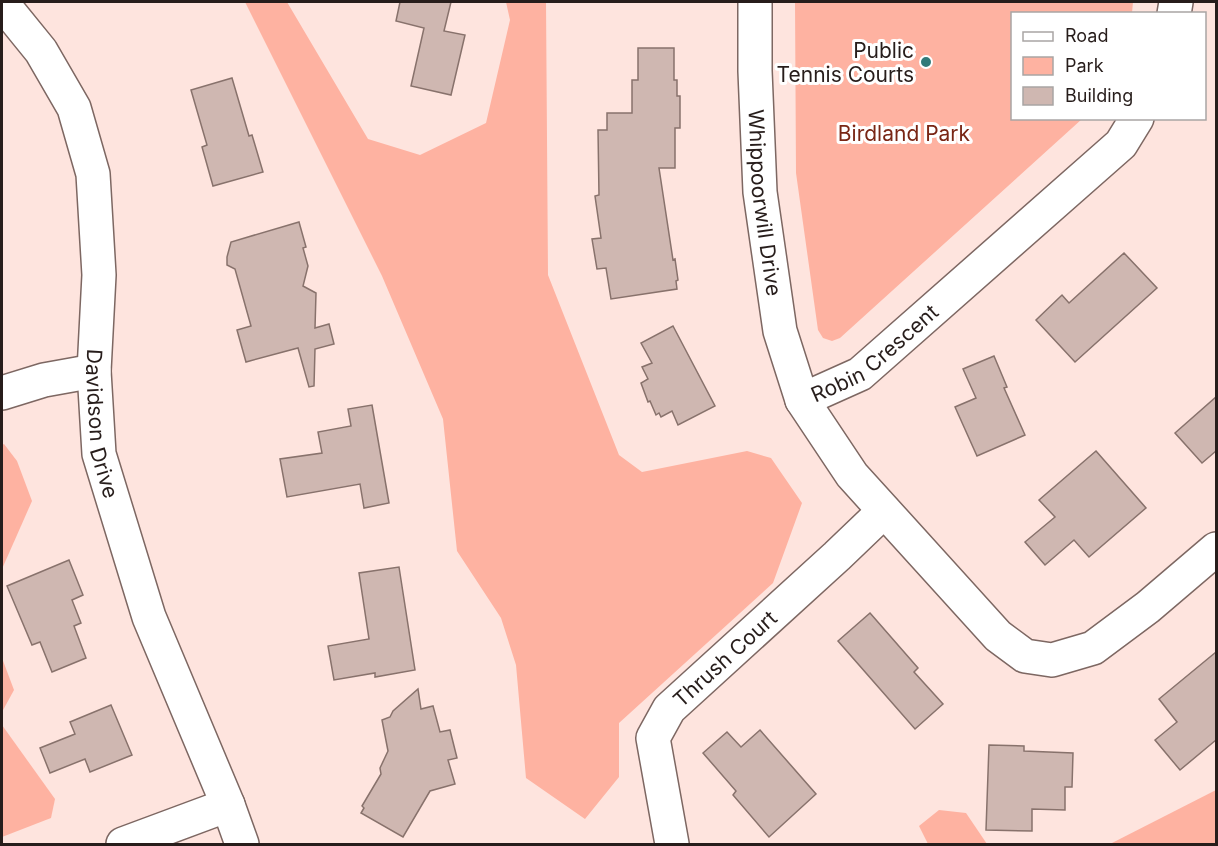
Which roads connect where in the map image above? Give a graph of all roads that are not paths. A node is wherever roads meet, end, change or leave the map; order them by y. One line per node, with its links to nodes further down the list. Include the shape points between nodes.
1 (755, 2): 6 (street, Whippoorwill Drive, via 760,192 780,331)
2 (2, 3): 4 (street, Davidson Drive, via 41,51 74,108 93,174 99,274)
3 (1136, 120): 6 (street, Robin Crescent, via 1121,144 860,374)
4 (94, 371): 5 (street); 9 (street, Davidson Drive, via 99,454 149,617)
5 (2, 393)
6 (802, 400): 7 (street, Robin Crescent, via 852,475)
7 (884, 511): 8 (street, Robin Crescent, via 998,636 1025,656 1052,660 1093,648); 12 (street, Thrush Court, via 669,709 652,738)
8 (1216, 549)
9 (228, 805): 10 (street); 11 (street, Davidson Drive)
10 (123, 844)
11 (242, 844)
12 (672, 844)

